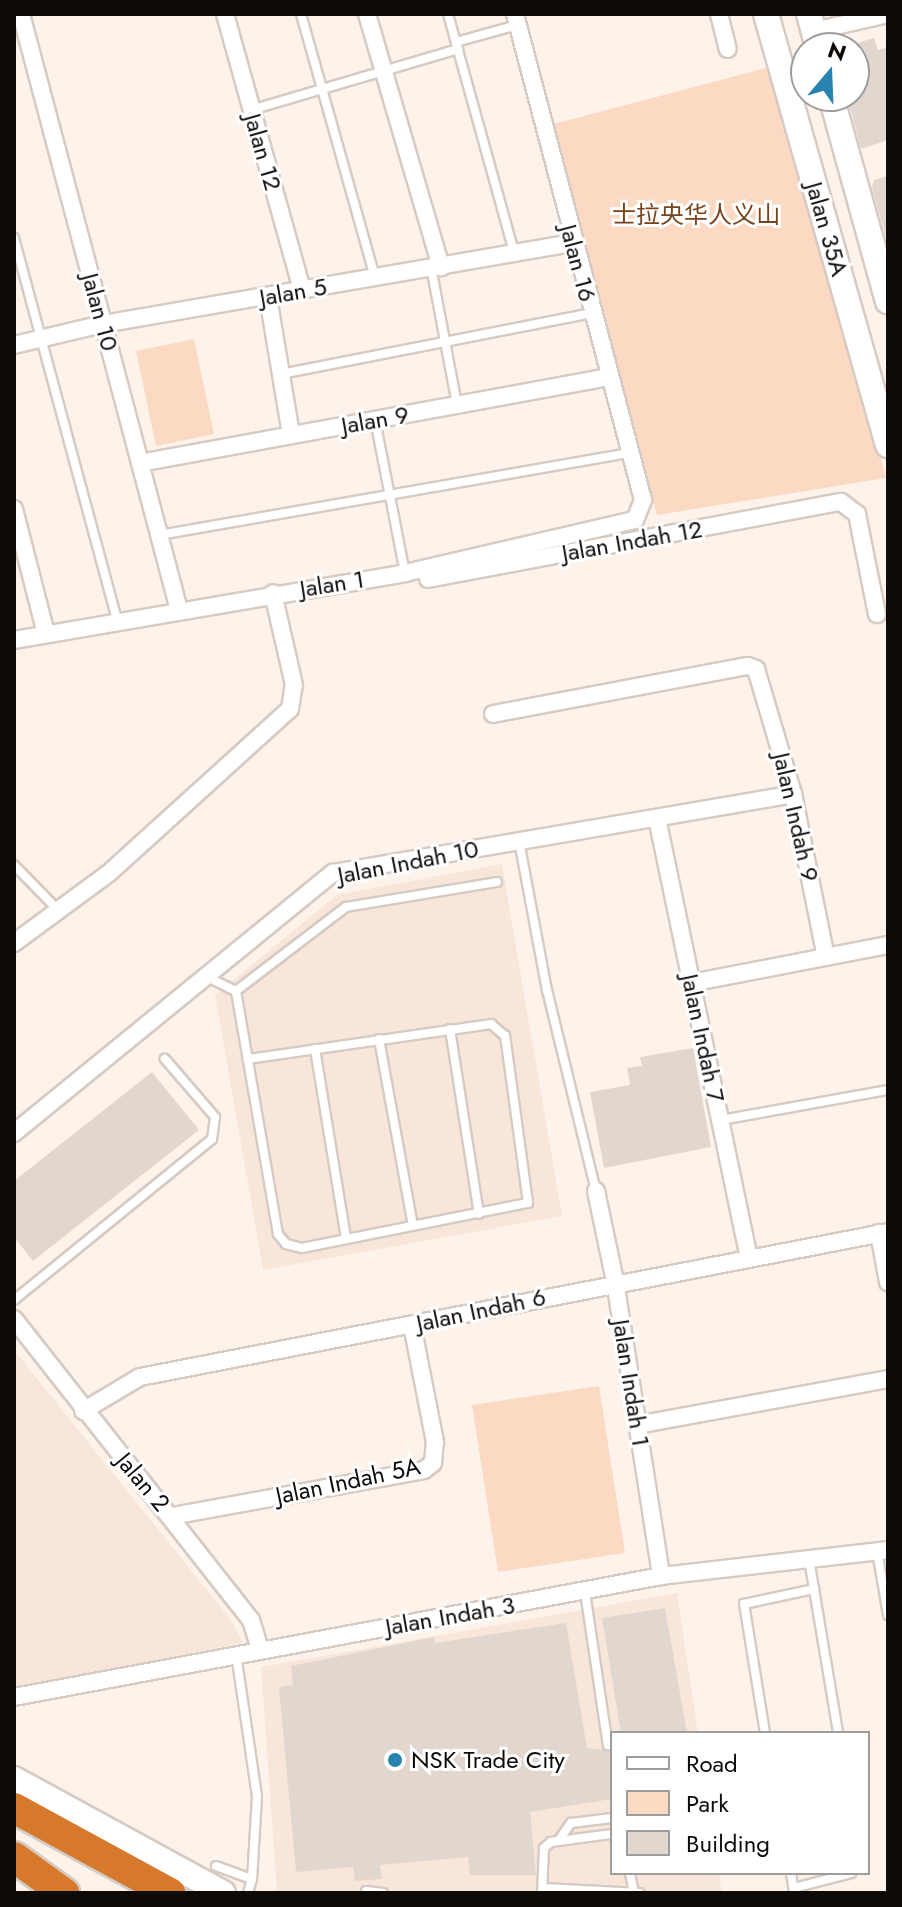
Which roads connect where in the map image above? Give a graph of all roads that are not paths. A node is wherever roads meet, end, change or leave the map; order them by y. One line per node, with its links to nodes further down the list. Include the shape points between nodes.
1 (21, 14): 26 (street, Jalan 10)
2 (225, 14): 15 (street, Jalan 12)
3 (301, 14): 14 (lane)
4 (367, 14): 13 (street)
5 (448, 14): 11 (lane)
6 (719, 14): 12 (street)
7 (766, 14): 35 (street, Jalan 35A)
8 (888, 14): 10 (street)
9 (517, 20): 11 (lane); 18 (street, Jalan 16)
10 (813, 31)
11 (457, 46): 13 (lane); 19 (lane)
12 (728, 49)
13 (384, 72): 14 (lane); 20 (street)
14 (322, 90): 15 (lane); 21 (lane)
15 (251, 111): 22 (street, Jalan 12)
16 (835, 112): 24 (street, Jalan 35A)
17 (14, 238): 27 (lane)
18 (572, 243): 19 (street, Jalan 5); 25 (street, Jalan 16)
19 (514, 253): 20 (street, Jalan 5)
20 (436, 267): 21 (street, Jalan 5); 28 (lane)
21 (375, 277): 22 (street, Jalan 5)
22 (302, 290): 23 (street, Jalan 5)
23 (268, 297): 26 (street, Jalan 5); 30 (street)
24 (888, 301)
25 (592, 313): 28 (lane); 31 (street, Jalan 16)
26 (103, 324): 27 (street, Jalan 5); 37 (street, Jalan 10)
27 (43, 338): 29 (street, Jalan 5); 46 (lane)
28 (445, 344): 30 (lane); 32 (lane)
29 (14, 345)
30 (281, 374): 34 (street)
31 (610, 377): 32 (street, Jalan 9); 36 (street, Jalan 16)
32 (457, 405): 33 (street, Jalan 9)
33 (375, 420): 34 (street, Jalan 9); 38 (lane)
34 (291, 435): 37 (street, Jalan 9)
35 (888, 445)
36 (630, 453): 38 (lane); 40 (street, Jalan 16)
37 (140, 463): 41 (street, Jalan 10)
38 (390, 496): 41 (lane); 42 (lane)
39 (14, 509): 47 (street)
40 (642, 510): 42 (street, Jalan 1, via 622,526)
41 (159, 535): 44 (street, Jalan 10)
42 (405, 573): 43 (street, Jalan 1); 45 (street, Jalan Indah 12, via 419,581 841,502 857,514)
43 (273, 593): 44 (street, Jalan 1); 55 (street, via 294,685 290,709 109,873)
44 (179, 610): 46 (street, Jalan 1)
45 (877, 614)
46 (117, 621): 47 (street, Jalan 1)
47 (46, 634): 48 (street, Jalan 1)
48 (14, 640)
49 (493, 714): 50 (street, Jalan Indah 9, via 748,666 762,677)
50 (793, 794): 51 (street, Jalan Indah 10); 58 (street, Jalan Indah 9)
51 (657, 818): 52 (street, Jalan Indah 10); 60 (street, Jalan Indah 7)
52 (519, 841): 59 (street, Jalan Indah 10, via 333,873); 70 (lane, via 547,990)
53 (14, 865): 55 (lane)
54 (497, 882): 61 (lane, via 346,907)
55 (59, 911): 56 (street)
56 (14, 943)
57 (888, 945): 58 (street)
58 (826, 957): 60 (street)
59 (203, 975): 61 (lane); 69 (street, Jalan Indah 10)
60 (691, 983): 68 (street, Jalan Indah 7)
61 (236, 991): 66 (lane)
62 (450, 1029): 63 (lane); 71 (lane); 71 (lane, via 491,1024 505,1036 528,1203)
63 (379, 1039): 64 (lane); 72 (lane)
64 (315, 1049): 66 (lane); 74 (lane)
65 (165, 1059): 78 (lane, via 215,1117 212,1139)
66 (248, 1059): 74 (lane, via 278,1234 286,1244 302,1248)
67 (888, 1090): 68 (lane)
68 (720, 1121): 75 (street, Jalan Indah 7)
69 (14, 1133)
70 (596, 1191): 76 (street, Jalan Indah 1)
71 (479, 1214): 72 (lane)
72 (413, 1226): 74 (lane)
73 (884, 1232): 75 (street, Jalan Indah 6); 77 (street)
74 (346, 1238)
75 (749, 1257): 76 (street, Jalan Indah 6)
76 (615, 1281): 80 (street, Jalan Indah 6); 83 (street, Jalan Indah 1)
77 (888, 1282)
78 (14, 1300)
79 (14, 1319): 82 (street, Jalan 2)
80 (412, 1325): 82 (street, Jalan Indah 6, via 140,1377); 84 (street, Jalan Indah 5A, via 435,1442 433,1463 424,1470)
81 (888, 1379): 83 (street)
82 (83, 1411): 84 (street, Jalan 2)
83 (637, 1425): 87 (street, Jalan Indah 1)
84 (172, 1516): 91 (street, Jalan 2, via 251,1620)
85 (883, 1551): 86 (street, Jalan Indah 3); 90 (lane)
86 (809, 1558): 87 (street, Jalan Indah 3); 88 (lane)
87 (661, 1576): 89 (street, Jalan Indah 3)
88 (814, 1589): 94 (lane, via 744,1604); 95 (lane)
89 (585, 1592): 91 (street, Jalan Indah 3); 96 (lane)
90 (888, 1615)
91 (260, 1650): 92 (street, Jalan Indah 3)
92 (236, 1654): 93 (street, Jalan Indah 3); 105 (lane, via 257,1796)
93 (14, 1697)
94 (765, 1731)
95 (838, 1731)
96 (608, 1745)
97 (14, 1779): 111 (street)
98 (14, 1808): 107 (highway)
99 (610, 1818): 101 (lane, via 571,1823)
100 (610, 1834): 101 (lane)
101 (559, 1840): 106 (lane, via 544,1848)
102 (14, 1857): 110 (highway)
103 (216, 1866): 105 (lane)
104 (845, 1875): 109 (lane)
105 (252, 1879): 112 (lane)
106 (542, 1890): 114 (lane)
107 (166, 1891)
108 (366, 1891): 113 (lane)
109 (794, 1891)
110 (64, 1893)
111 (223, 1893)
112 (248, 1893)
113 (383, 1893)
114 (636, 1893)

